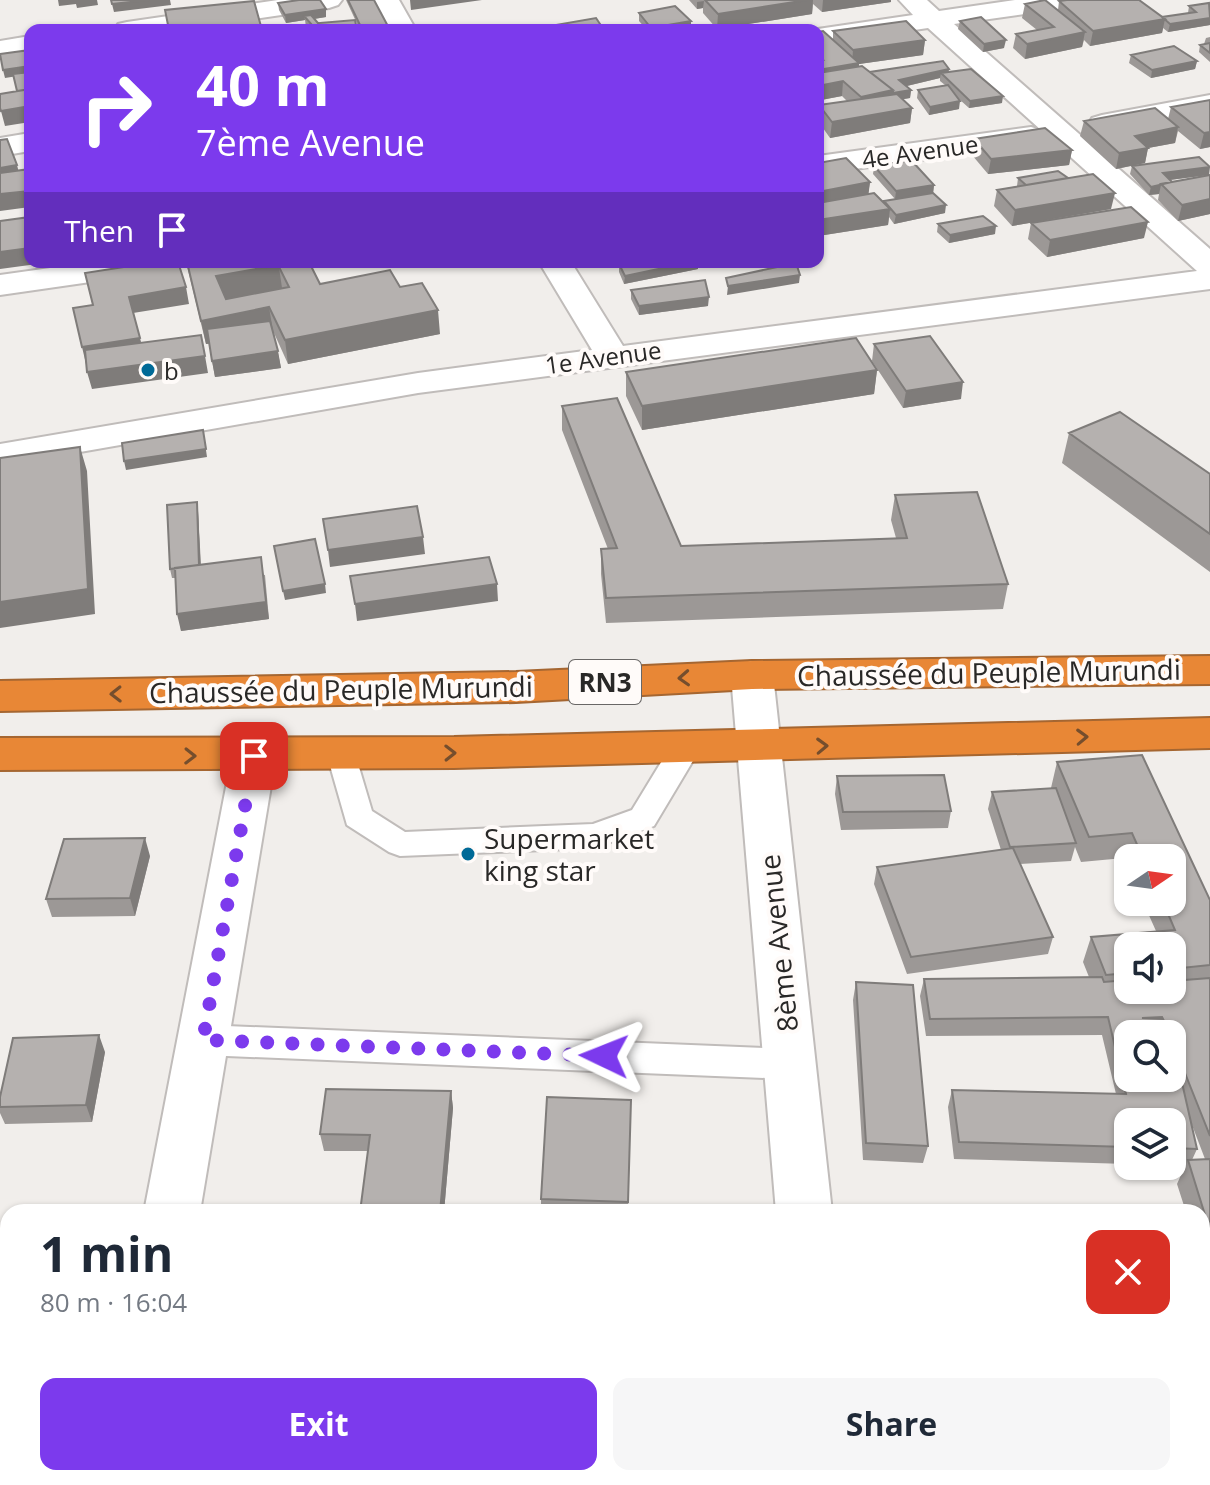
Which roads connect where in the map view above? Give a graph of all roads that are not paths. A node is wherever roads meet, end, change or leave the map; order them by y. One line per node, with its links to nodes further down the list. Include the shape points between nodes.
1 (329, 0): 6 (street)
2 (386, 0): 7 (street)
3 (912, 0): 5 (street)
4 (1068, 0): 5 (street)
5 (936, 21): 8 (street); 12 (street)
6 (167, 24)
7 (400, 24)
8 (824, 35)
9 (24, 45): 10 (street)
10 (0, 49)
11 (1210, 103): 12 (street, 4e Avenue)
12 (1063, 132): 15 (street, 4e Avenue); 16 (street)
13 (24, 143): 14 (street)
14 (0, 147)
15 (824, 164)
16 (1207, 264): 20 (street, 1e Avenue)
17 (118, 268): 19 (street)
18 (559, 268): 20 (street)
19 (0, 285)
20 (612, 355): 21 (street, 1e Avenue)
21 (0, 455)
22 (1210, 670): 23 (highway, Chaussée du Peuple Murundi / RN3)
23 (752, 675): 24 (highway, Chaussée du Peuple Murundi / RN3, one-way to 24, via 516,687); 26 (street, 8ème Avenue)
24 (0, 696)
25 (1210, 733): 26 (highway, one-way to 25)
26 (758, 748): 27 (highway); 32 (street, 8ème Avenue)
27 (685, 749): 29 (highway, one-way to 27); 29 (lane, via 643,818 595,836 400,844 358,817)
28 (0, 754): 30 (highway, one-way to 30)
29 (342, 755): 30 (highway)
30 (254, 756): 31 (street)
31 (203, 1040): 32 (lane); 33 (street)
32 (790, 1064): 34 (street, 8ème Avenue)
33 (173, 1204)
34 (803, 1204)

